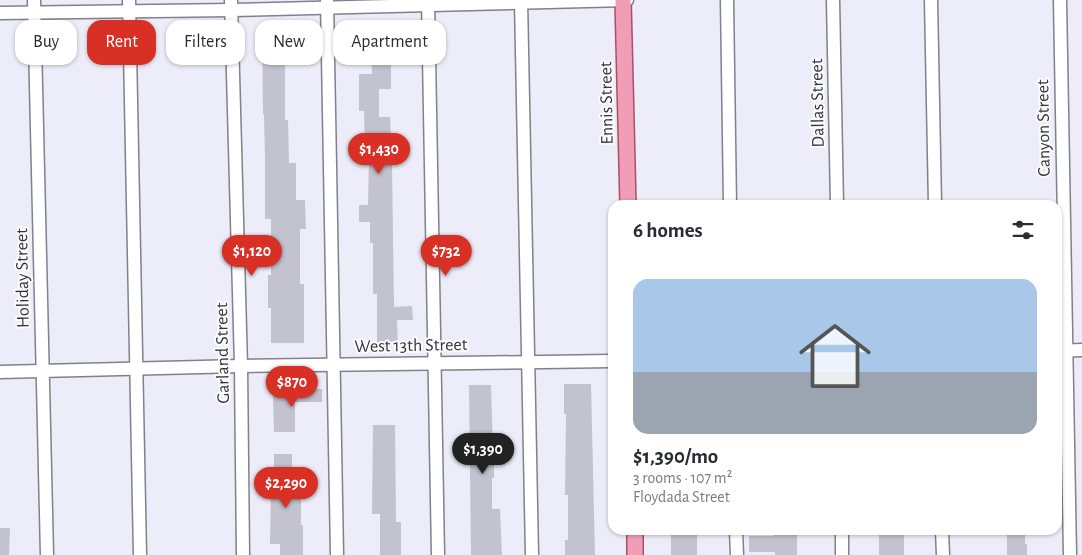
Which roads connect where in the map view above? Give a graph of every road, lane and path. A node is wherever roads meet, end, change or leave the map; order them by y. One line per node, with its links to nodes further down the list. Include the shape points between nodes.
1 (625, 0): 6 (street); 13 (main road, Ennis Street)
2 (727, 0): 14 (street)
3 (833, 0): 15 (street, Dallas Street)
4 (931, 0): 16 (street)
5 (1060, 0): 17 (street, Canyon Street)
6 (521, 1): 7 (street); 21 (street)
7 (428, 2): 8 (street); 22 (street)
8 (327, 4): 9 (street); 23 (street)
9 (232, 5): 11 (street); 24 (street, Garland Street)
10 (34, 6): 11 (street); 12 (street); 26 (street, Holiday Street)
11 (129, 6): 25 (street)
12 (0, 13)
13 (628, 200)
14 (730, 200)
15 (837, 200)
16 (935, 200)
17 (1061, 200)
18 (1082, 350): 19 (street)
19 (1062, 351)
20 (608, 361): 21 (street, West 13th Street)
21 (529, 362): 22 (street, West 13th Street); 38 (street)
22 (434, 363): 23 (street, West 13th Street); 37 (street)
23 (333, 365): 24 (street, West 13th Street); 36 (street)
24 (241, 366): 25 (street, West 13th Street); 35 (street, Garland Street)
25 (138, 368): 26 (street, West 13th Street); 34 (street)
26 (43, 371): 27 (street, West 13th Street); 33 (street, Holiday Street)
27 (0, 372)
28 (1062, 374): 43 (street, Canyon Street)
29 (635, 535): 39 (main road)
30 (736, 535): 40 (street)
31 (842, 535): 41 (street)
32 (942, 535): 42 (street)
33 (47, 555)
34 (140, 555)
35 (243, 555)
36 (337, 555)
37 (438, 555)
38 (532, 555)
39 (635, 555)
40 (736, 555)
41 (842, 555)
42 (943, 555)
43 (1070, 555)

